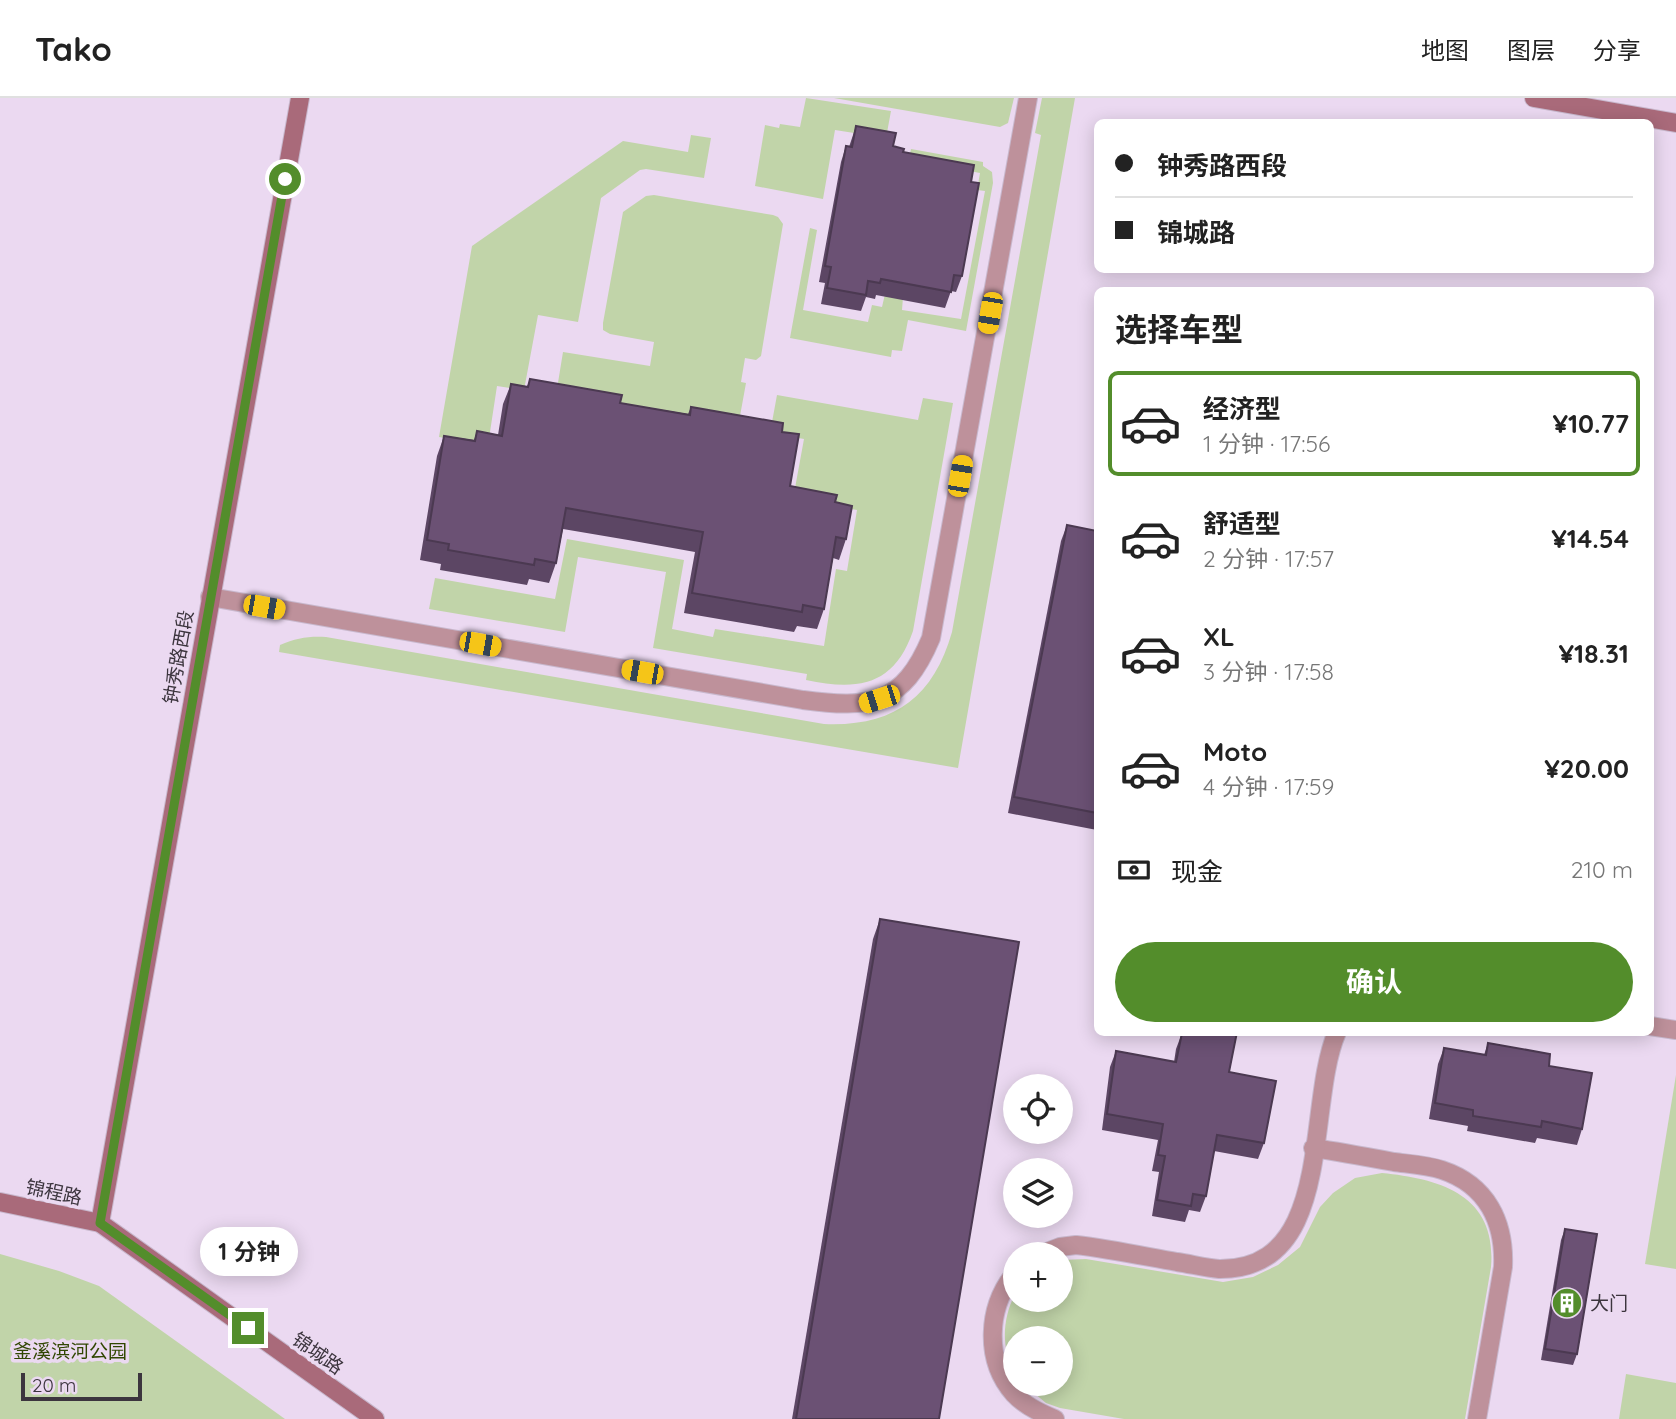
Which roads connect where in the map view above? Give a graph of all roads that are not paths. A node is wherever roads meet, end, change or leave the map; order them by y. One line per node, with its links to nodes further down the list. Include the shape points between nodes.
1 (300, 98): 7 (street, 钟秀路西段)
2 (1028, 98): 7 (lane, via 931,638 912,676 898,689 861,705 838,705)
3 (1534, 98): 4 (street)
4 (1653, 119)
5 (1654, 119): 6 (street)
6 (1676, 123)
7 (210, 597): 13 (street, 钟秀路西段)
8 (1654, 1027): 9 (lane)
9 (1676, 1030)
10 (1336, 1036): 11 (lane)
11 (1313, 1148): 14 (lane, via 1306,1198 1293,1230 1259,1261 1217,1269); 18 (lane, via 1439,1169 1464,1179 1493,1213 1500,1228 1503,1267)
12 (0, 1202): 13 (street, 锦程路)
13 (100, 1223): 16 (street, 锦城路)
14 (1073, 1245)
15 (1003, 1292): 17 (lane, via 994,1311 992,1340 1001,1373 1013,1394 1027,1406)
16 (375, 1419)
17 (1055, 1419)
18 (1478, 1419)

